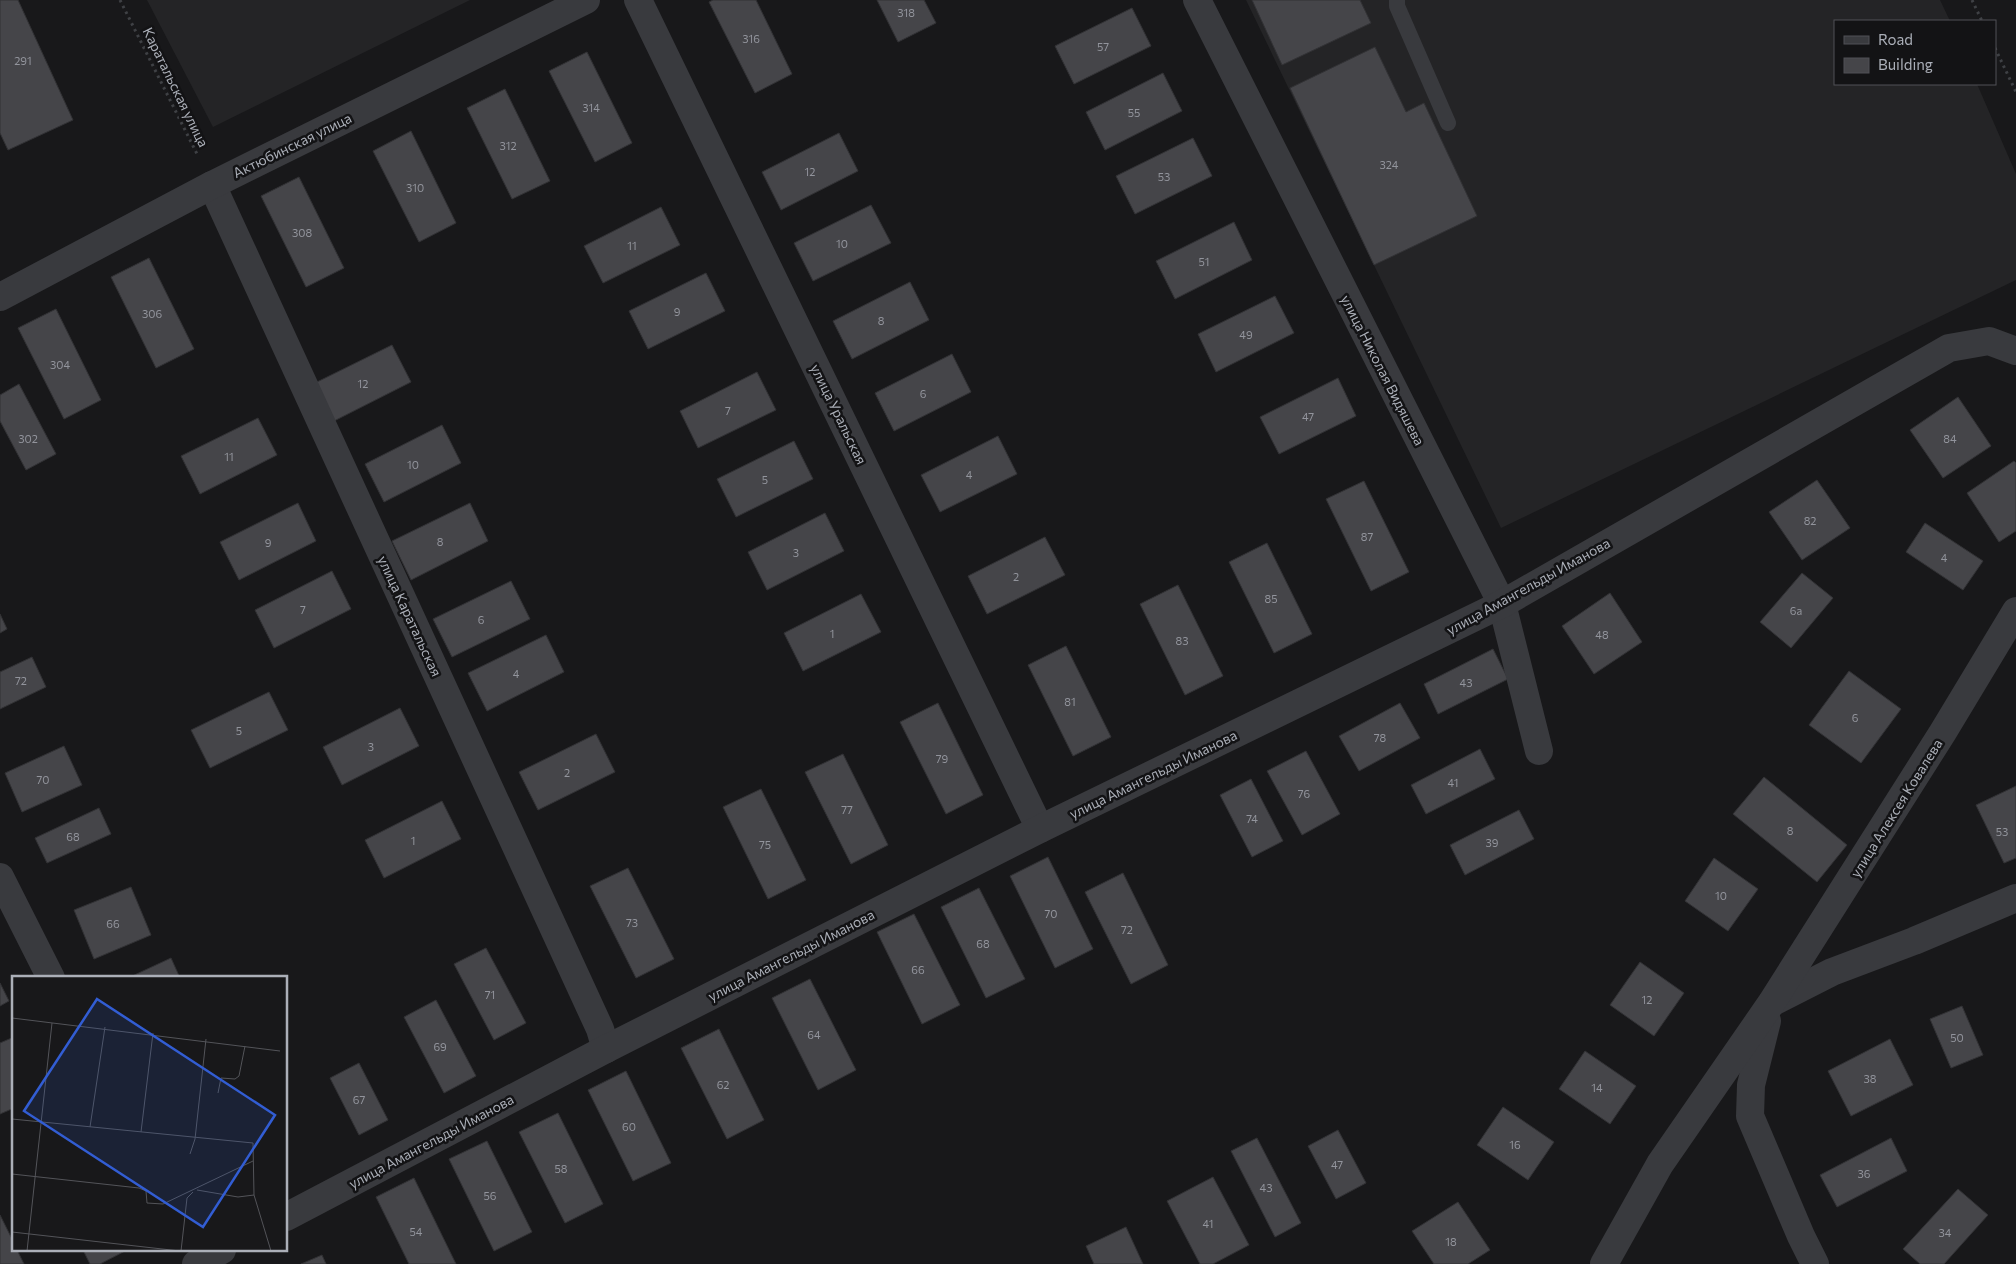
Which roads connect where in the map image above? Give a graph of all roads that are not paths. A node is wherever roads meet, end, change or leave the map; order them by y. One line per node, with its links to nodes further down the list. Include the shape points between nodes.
1 (586, 0): 6 (street, Актюбинская улица)
2 (638, 0): 12 (street, улица Уральская)
3 (1197, 0): 9 (street, улица Николая Видяшева)
4 (1397, 0): 5 (lane)
5 (1448, 123)
6 (212, 185): 7 (street, Актюбинская улица); 17 (street, улица Каратальская, via 596,1020)
7 (0, 296)
8 (2016, 351): 9 (street, улица Амангельды Иманова, via 1989,341 1949,348)
9 (1502, 604): 11 (street, улица Николая Видяшева); 12 (street, улица Амангельды Иманова)
10 (2016, 610): 16 (street, улица Алексея Ковалева, via 1898,805)
11 (1539, 751)
12 (1040, 829): 17 (street, улица Амангельды Иманова)
13 (0, 877): 15 (street)
14 (2016, 898): 16 (street, улица Алексея Ковалева, via 1832,972)
15 (49, 976)
16 (1772, 1002): 22 (street, улица Алексея Ковалева, via 1660,1164); 23 (street, via 1750,1085 1750,1116)
17 (606, 1049): 18 (street, улица Амангельды Иманова)
18 (288, 1216)
19 (189, 1252): 21 (street)
20 (218, 1252): 21 (street)
21 (195, 1264)
22 (1604, 1264)
23 (1815, 1264)

